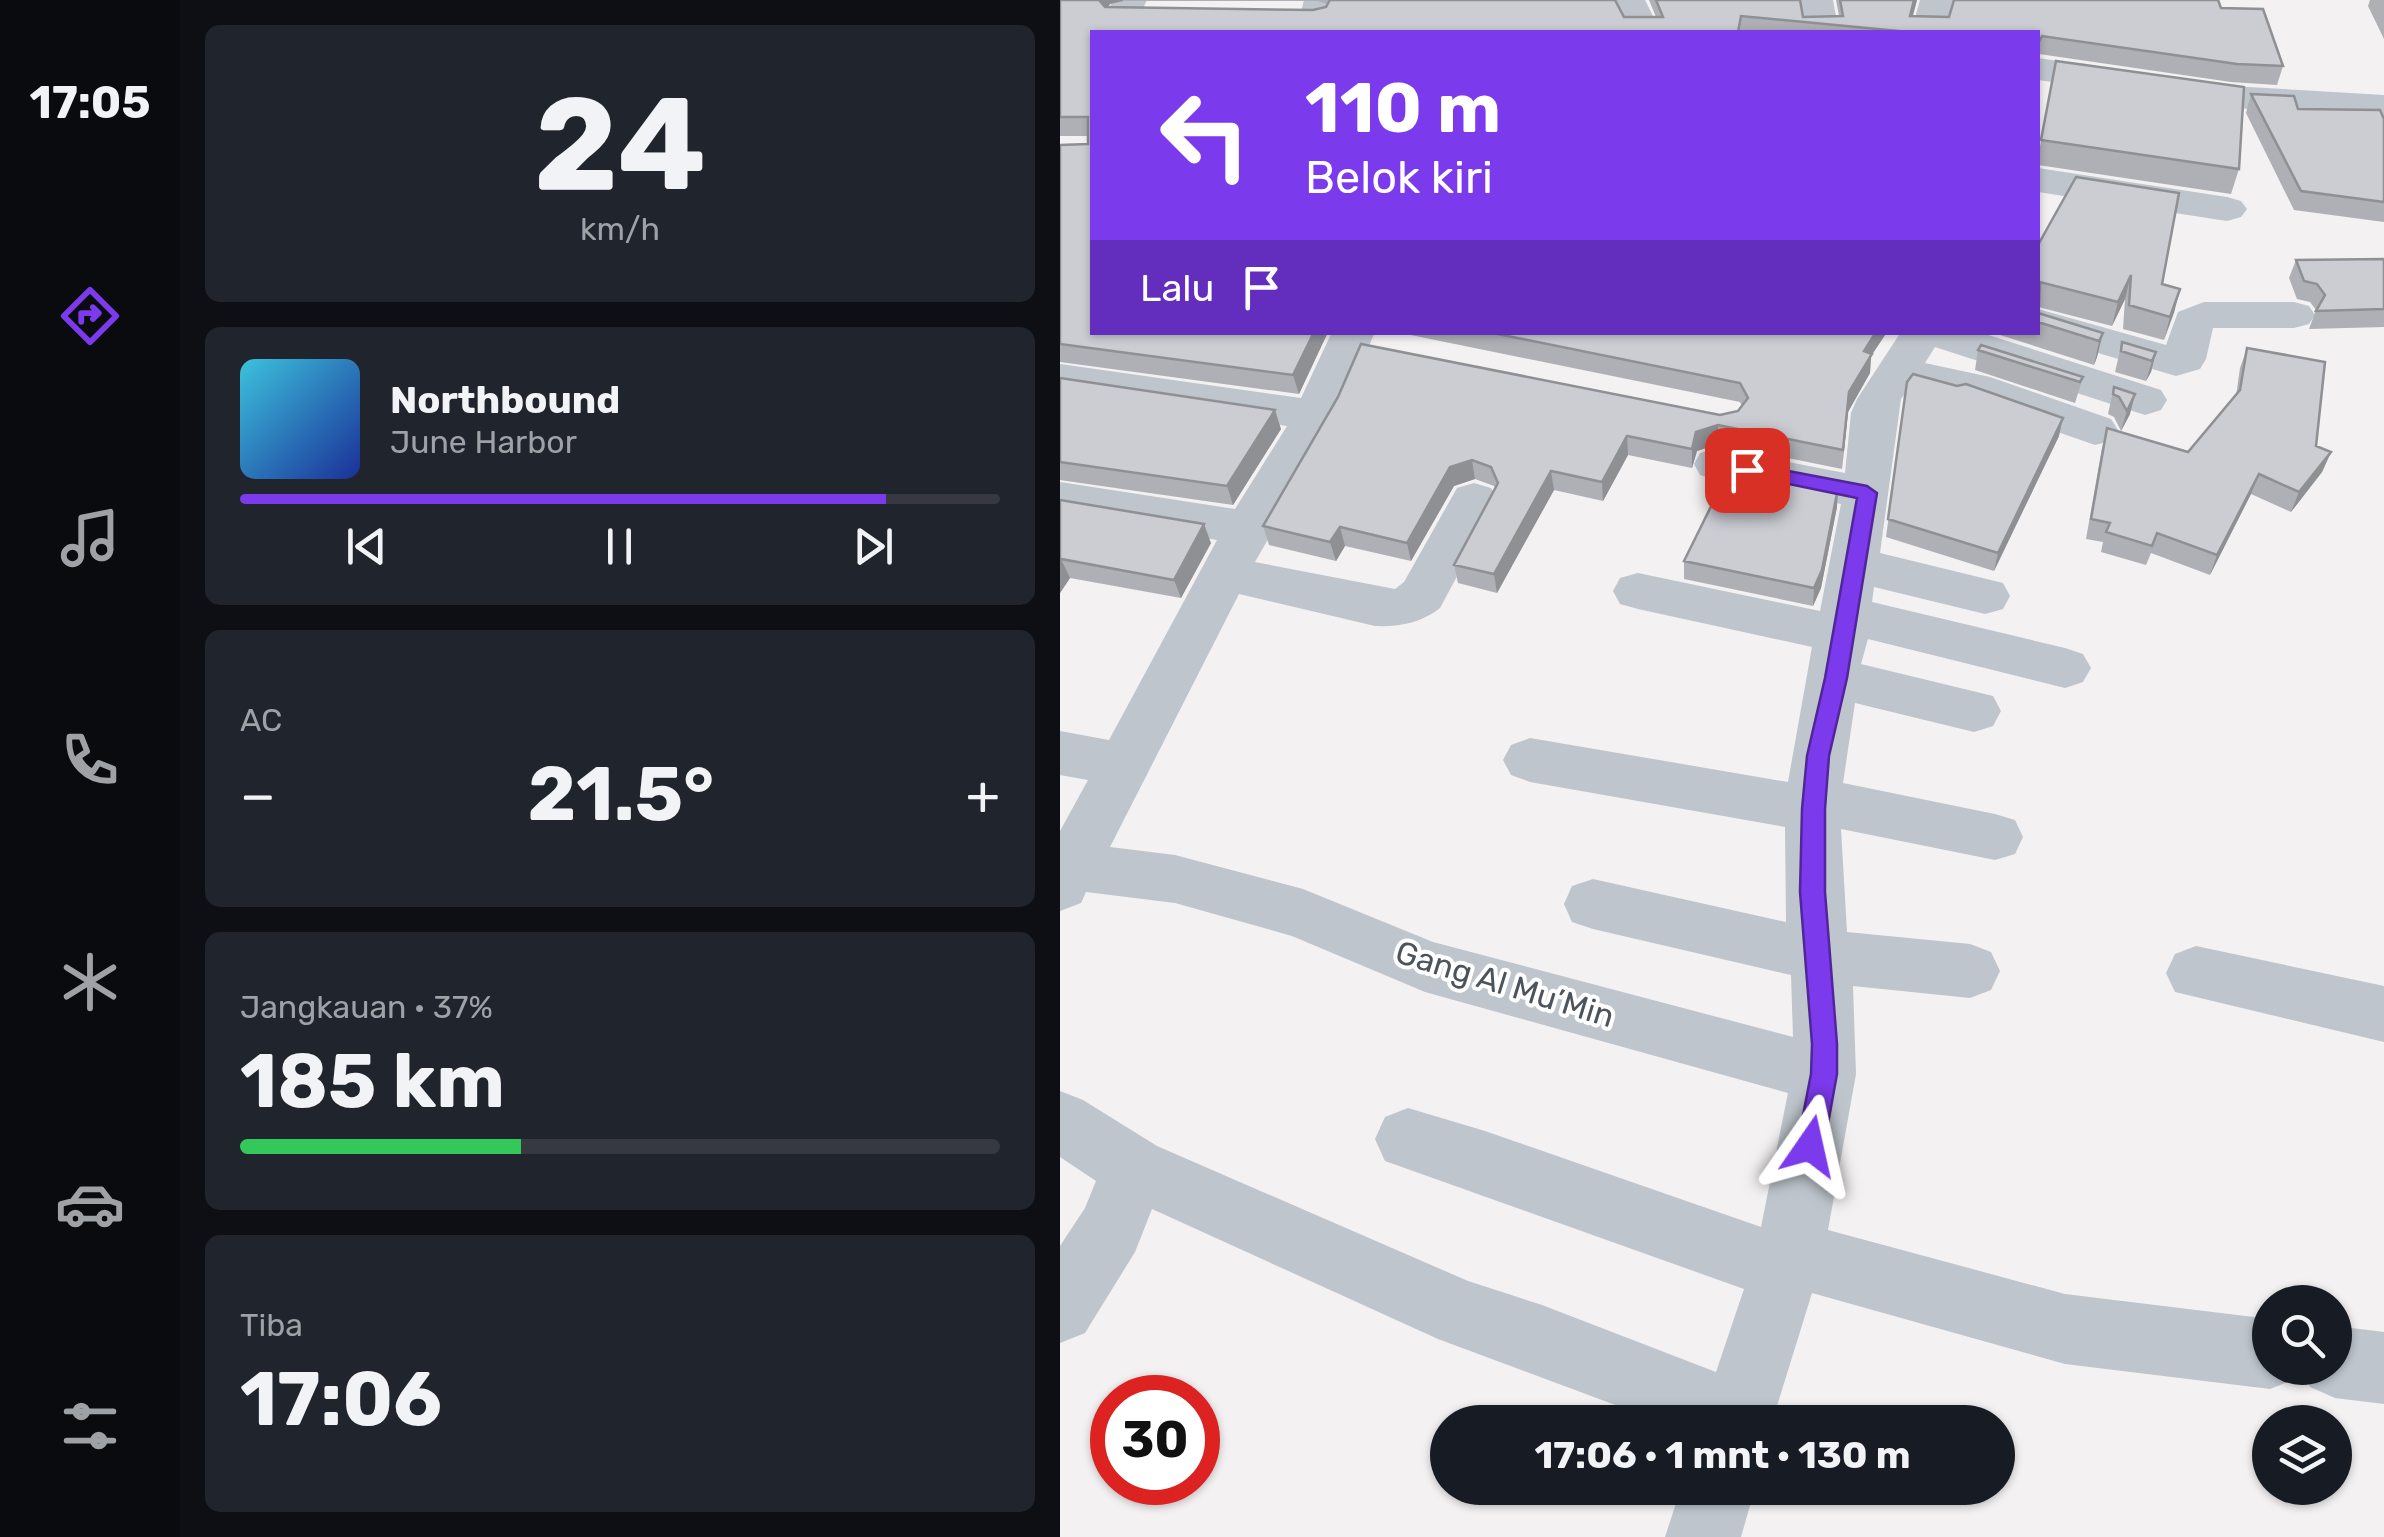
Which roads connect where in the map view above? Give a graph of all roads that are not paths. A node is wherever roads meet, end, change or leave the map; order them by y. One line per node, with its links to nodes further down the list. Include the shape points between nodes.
1 (1522, 0): 4 (street, via 1618,3 1635,8)
2 (1816, 0): 5 (street)
3 (1936, 0): 6 (street)
4 (1643, 30)
5 (1822, 30)
6 (1928, 30)
7 (2040, 69): 8 (street, via 2247,98)
8 (2384, 106)
9 (2040, 180): 10 (street)
10 (2227, 208)
11 (2294, 315): 12 (street, via 2204,315 2193,321 2184,358 2176,362)
12 (2040, 323)
13 (1364, 342): 17 (street)
14 (1918, 345): 16 (street); 18 (street, via 1974,387); 20 (street, via 1874,413)
15 (1060, 378): 17 (street)
16 (2145, 400)
17 (1316, 415): 23 (street)
18 (2095, 430)
19 (1717, 464): 20 (street)
20 (1867, 493): 27 (street)
21 (1060, 498): 23 (street)
22 (1474, 500): 24 (street, via 1411,604 1375,606)
23 (1248, 528): 24 (street)
24 (1225, 573): 32 (street)
25 (1638, 591): 27 (street)
26 (1985, 596): 27 (street)
27 (1845, 623): 28 (street); 29 (street); 33 (street)
28 (2066, 668)
29 (1974, 711)
30 (1060, 753): 32 (street)
31 (1530, 760): 33 (street)
32 (1127, 765): 35 (street)
33 (1813, 809): 34 (street, via 1844,806); 37 (street)
34 (1995, 837)
35 (1065, 876): 41 (street, Gang Al Mu’Min, via 1175,879 1284,909 1425,966)
36 (1594, 904): 37 (street)
37 (1820, 956): 38 (street); 41 (street)
38 (1970, 971)
39 (2196, 972): 40 (street)
40 (2384, 1014)
41 (1824, 1074): 45 (street)
42 (1060, 1121): 44 (street)
43 (1408, 1139): 45 (street)
44 (1134, 1168): 46 (street, via 1111,1228); 50 (street, via 1463,1314)
45 (1787, 1261): 47 (street, via 2065,1329); 51 (street)
46 (1060, 1308)
47 (2252, 1352)
48 (2352, 1364): 49 (street)
49 (2384, 1368)
50 (1700, 1405)
51 (1742, 1405)
52 (1713, 1505): 53 (street)
53 (1704, 1537)

